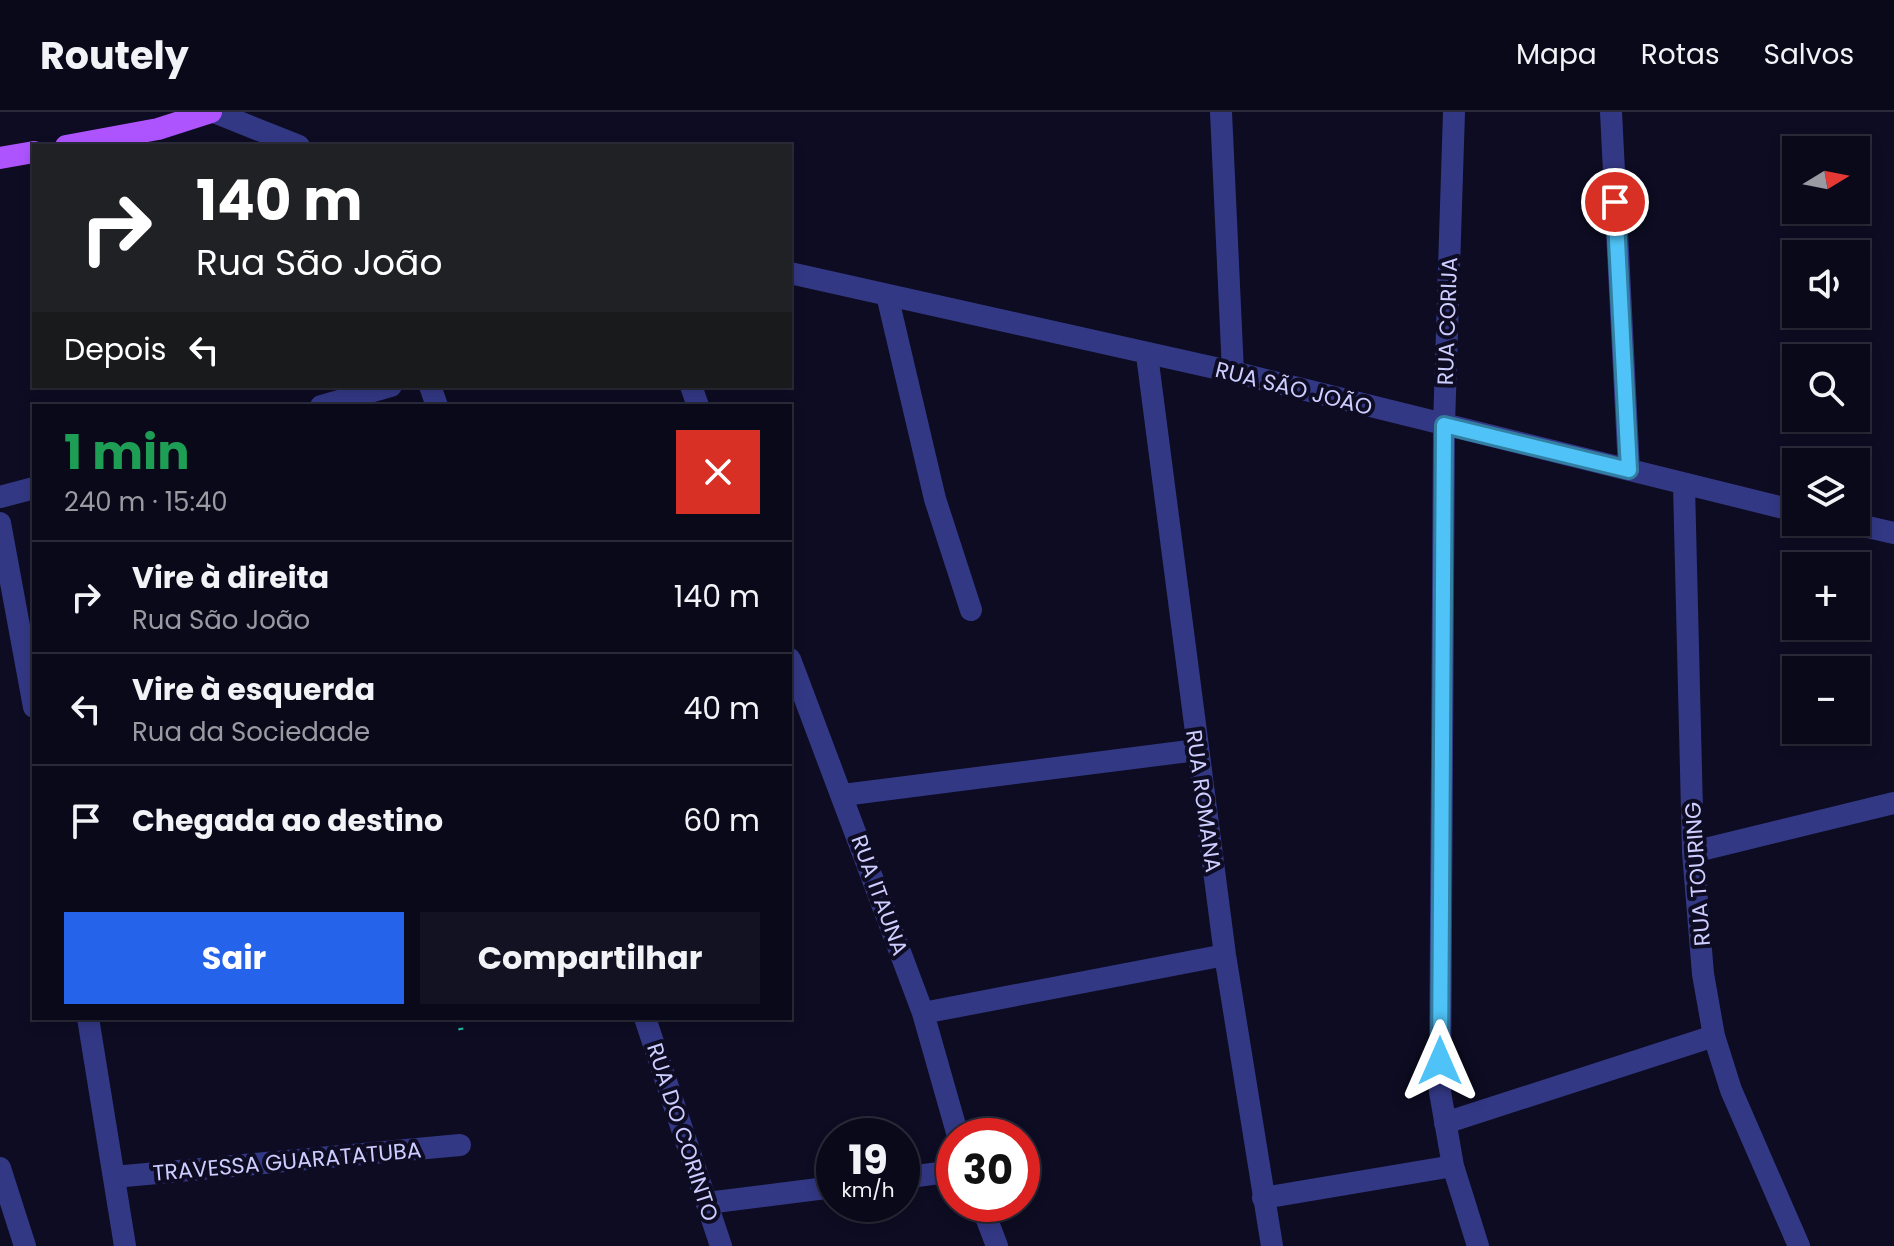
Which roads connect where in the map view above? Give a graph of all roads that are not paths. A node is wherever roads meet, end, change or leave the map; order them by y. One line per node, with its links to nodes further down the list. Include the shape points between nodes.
1 (212, 112): 5 (main road, via 158,129); 6 (street)
2 (1221, 112): 12 (street)
3 (1454, 112): 15 (street, RUA CORIJA)
4 (1611, 112): 16 (street)
5 (77, 144)
6 (294, 144)
7 (32, 152): 8 (main road)
8 (0, 158)
9 (792, 273): 10 (street, RUA SÃO JOÃO)
10 (887, 295): 11 (street, RUA SÃO JOÃO); 24 (street, via 935,499)
11 (1147, 355): 12 (street, RUA SÃO JOÃO); 27 (street, RUA ROMANA)
12 (1233, 372): 15 (street, RUA SÃO JOÃO)
13 (384, 388): 14 (street)
14 (328, 404)
15 (1444, 425): 16 (street, RUA SÃO JOÃO); 37 (street, RUA CORIJA, via 1440,1092)
16 (1629, 470): 17 (street, RUA SÃO JOÃO)
17 (1684, 485): 20 (street, RUA SÃO JOÃO); 30 (street, RUA TOURING)
18 (32, 489): 19 (street)
19 (0, 497)
20 (1782, 508)
21 (0, 523): 26 (street)
22 (1870, 528): 23 (street)
23 (1894, 533)
24 (971, 610)
25 (792, 664): 28 (street, RUA ITAUNA)
26 (32, 696)
27 (1197, 750): 28 (street); 31 (street, RUA ROMANA)
28 (843, 795): 32 (street, RUA ITAUNA)
29 (1894, 803): 30 (street)
30 (1693, 852): 35 (street, RUA TOURING)
31 (1225, 955): 32 (street); 43 (street, RUA ROMANA)
32 (923, 1013): 36 (street, RUA ITAUNA)
33 (88, 1020): 41 (street)
34 (646, 1020): 44 (street, RUA DO CORINTO)
35 (1714, 1036): 37 (street); 52 (street, RUA TOURING, via 1731,1090)
36 (953, 1118)
37 (1445, 1123): 39 (street, RUA CORIJA)
38 (460, 1145): 41 (street, TRAVESSA GUARATATUBA)
39 (1453, 1166): 43 (street); 51 (street, RUA CORIJA)
40 (0, 1168): 46 (street)
41 (114, 1177): 47 (street)
42 (816, 1189): 44 (street)
43 (1263, 1198): 50 (street, RUA ROMANA)
44 (707, 1203): 48 (street, RUA DO CORINTO)
45 (988, 1222): 49 (street)
46 (25, 1246)
47 (125, 1246)
48 (721, 1246)
49 (997, 1246)
50 (1272, 1246)
51 (1478, 1246)
52 (1799, 1246)

